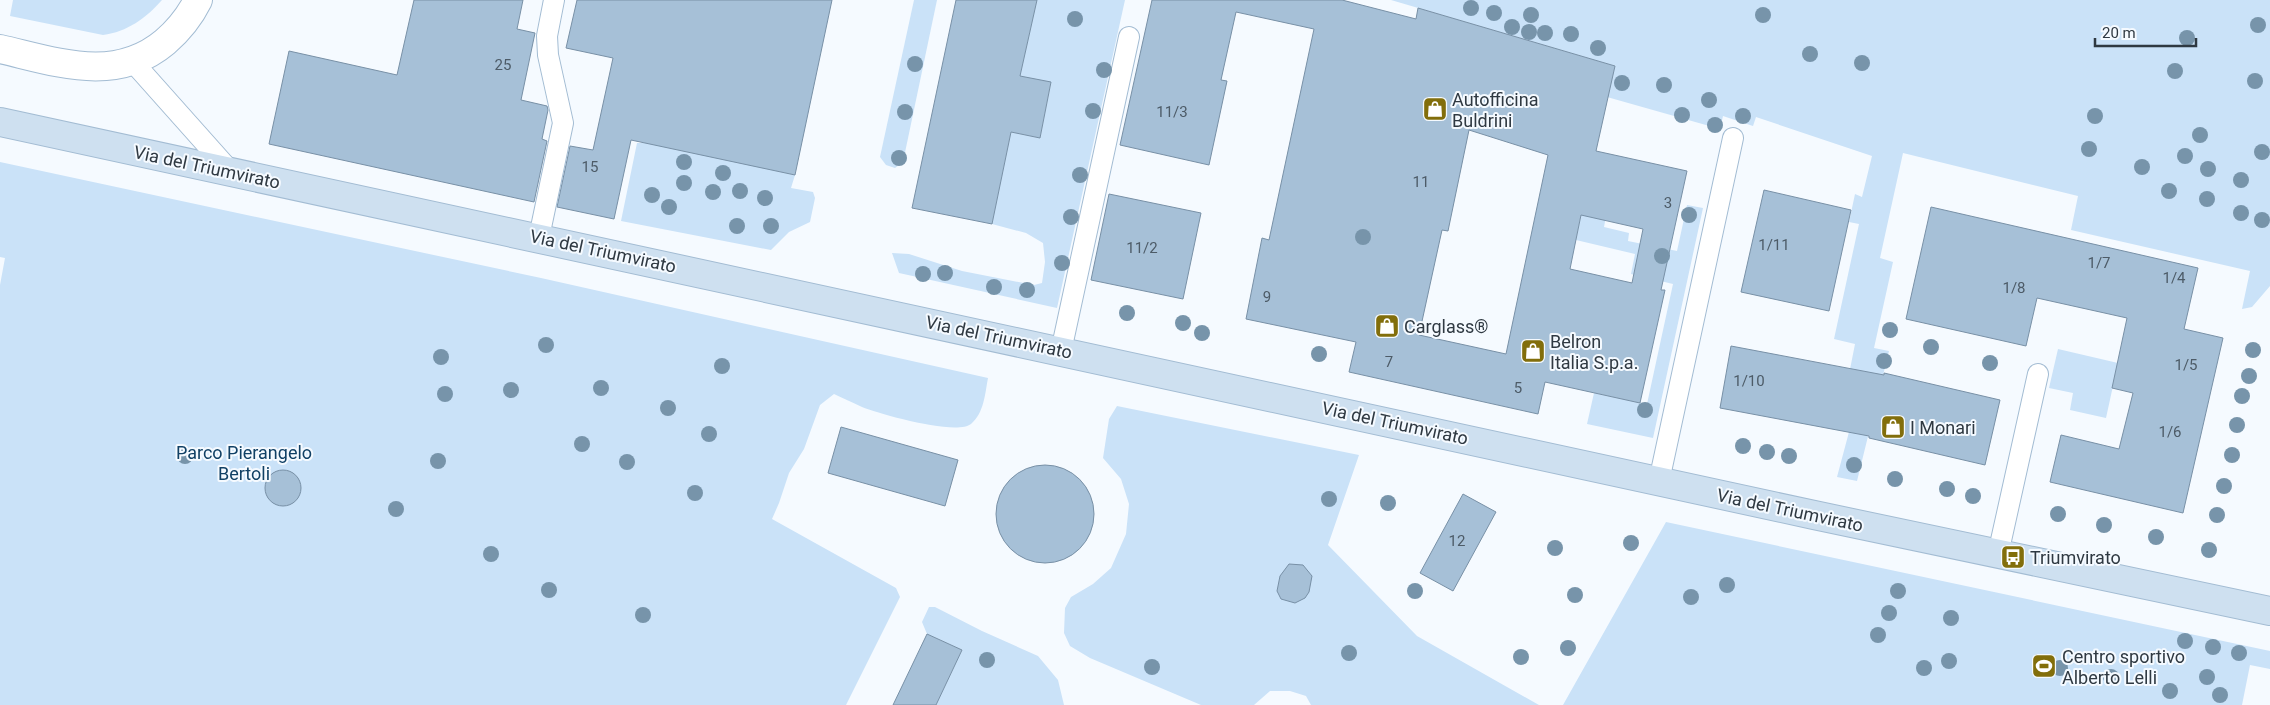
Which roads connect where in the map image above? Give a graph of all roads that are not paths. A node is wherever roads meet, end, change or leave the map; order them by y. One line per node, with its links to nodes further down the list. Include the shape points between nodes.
1 (198, 0): 5 (street, via 176,33)
2 (554, 0): 9 (lane, via 547,36 548,56 563,123)
3 (1129, 37): 10 (lane)
4 (0, 49): 5 (street, via 88,66 114,67)
5 (133, 62): 8 (lane)
6 (0, 122): 8 (main road, Via del Triumvirato)
7 (1733, 138): 12 (lane)
8 (231, 172): 9 (main road, Via del Triumvirato)
9 (539, 237): 10 (main road, Via del Triumvirato)
10 (1061, 351): 12 (main road, Via del Triumvirato)
11 (2038, 374): 13 (lane)
12 (1659, 482): 13 (main road, Via del Triumvirato)
13 (1998, 554): 14 (main road, Via del Triumvirato)
14 (2270, 611)

